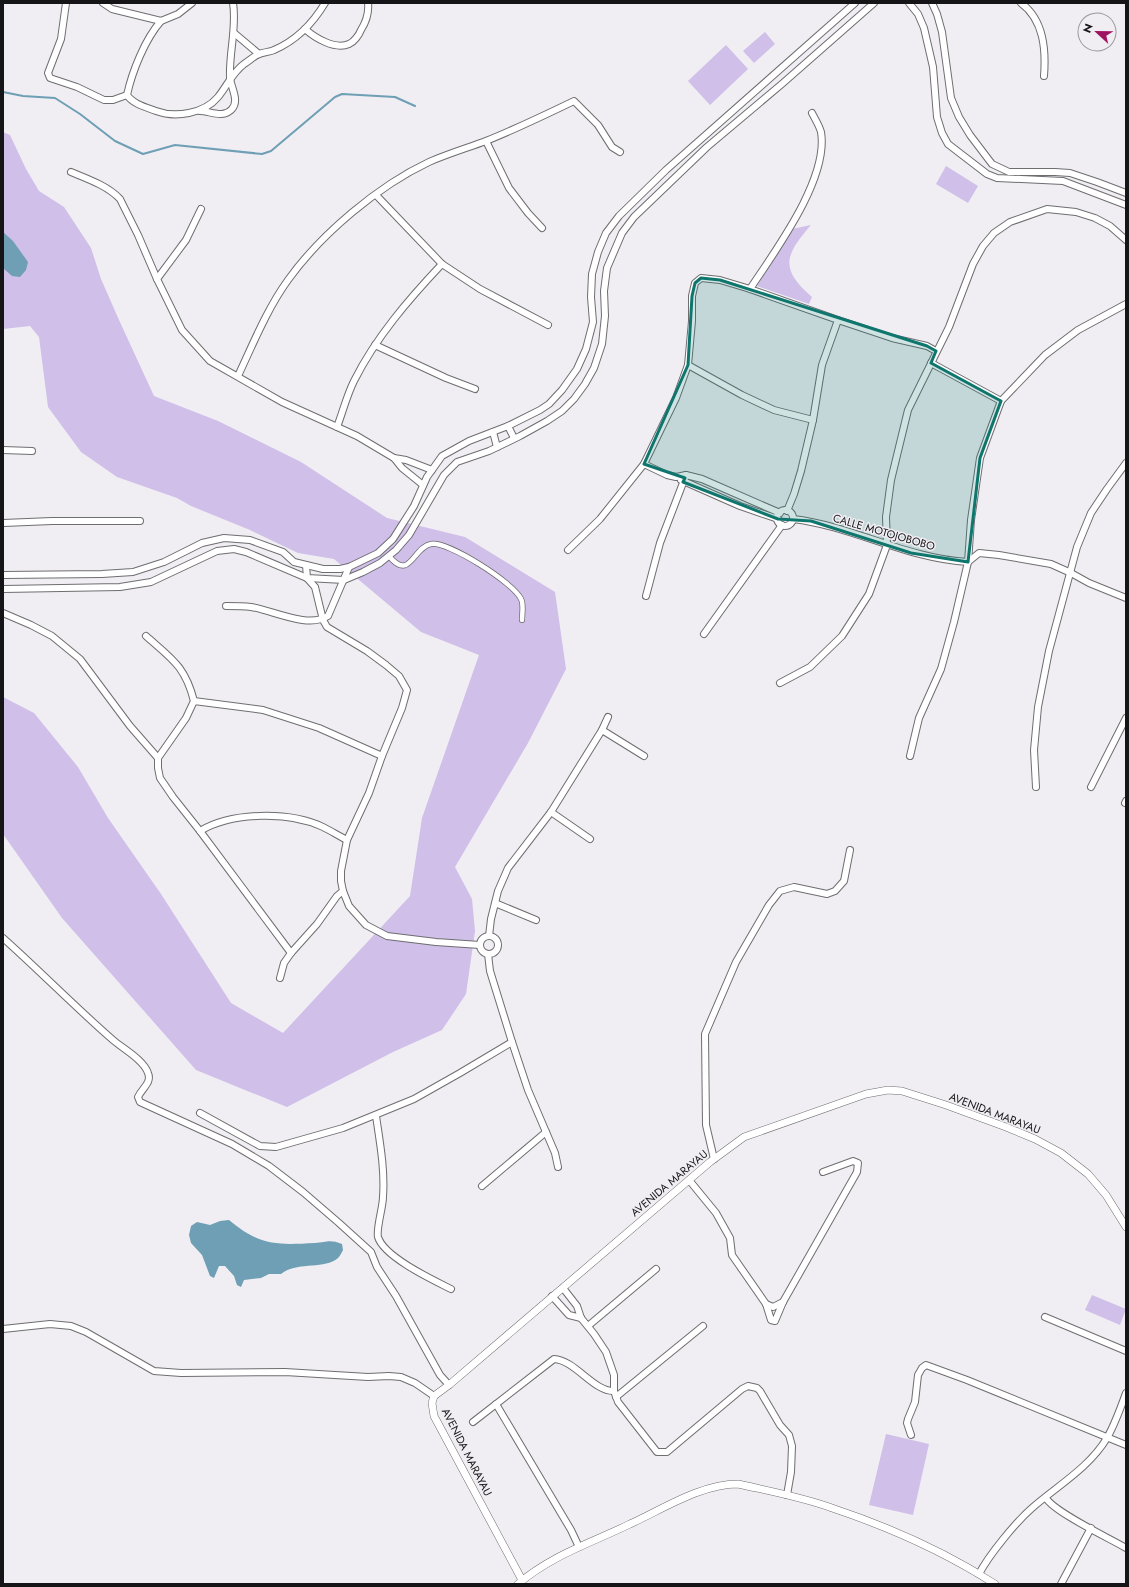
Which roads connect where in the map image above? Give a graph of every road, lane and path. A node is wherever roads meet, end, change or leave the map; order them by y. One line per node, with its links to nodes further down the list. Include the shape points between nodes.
1 (66, 3): 18 (street, via 61,40 48,73 50,78 104,100)
2 (103, 3): 12 (street, via 112,9)
3 (192, 3): 12 (street, via 178,14)
4 (233, 3): 14 (street)
5 (325, 3): 13 (street)
6 (368, 3): 13 (street, via 365,24 349,44 325,42)
7 (855, 3): 26 (street, via 666,170)
8 (874, 3): 28 (street, via 707,147)
9 (910, 3): 27 (street, via 924,28 933,67 937,117 948,144 987,174 998,178 1063,181)
10 (932, 3): 24 (street, via 942,32 951,98 970,135 992,164 1009,172 1070,174)
11 (1021, 3): 16 (street, via 1033,13 1040,28 1045,52)
12 (161, 21): 18 (street, via 156,26 134,71)
13 (305, 29): 15 (street, via 288,43)
14 (234, 33): 15 (street); 17 (street)
15 (259, 54): 17 (street)
16 (1044, 76)
17 (230, 78): 19 (street, via 216,99); 19 (street, via 234,93 232,109 218,115)
18 (127, 95): 19 (street, via 131,100 160,112 181,114)
19 (198, 111)
20 (812, 113): 34 (street, via 820,132 821,146 814,178 807,197)
21 (486, 141): 22 (street, via 574,101 598,125 612,147); 25 (street, via 429,162); 30 (street, via 509,188)
22 (620, 152)
23 (71, 172): 33 (street, via 103,186 120,199)
24 (1126, 193)
25 (376, 195): 32 (street); 42 (street, via 339,224 288,280 270,310)
26 (637, 199): 28 (street); 47 (street, via 606,233 598,252 590,285 593,322 586,349 577,369 549,404)
27 (1126, 205)
28 (644, 208): 49 (street, via 622,232 607,268 602,344 594,368 585,384 562,411)
29 (201, 209): 33 (street, via 186,240)
30 (542, 228)
31 (1126, 240): 39 (street, via 1110,226 1076,212 1047,209 1010,222 994,233 972,264 949,327)
32 (442, 264): 37 (street, via 480,289); 38 (street, via 407,302)
33 (157, 279): 42 (street, via 182,330 194,345 210,362)
34 (750, 289): 36 (street); 41 (street, via 709,278 701,278 695,283)
35 (1126, 304): 44 (street, via 1078,330 1045,354)
36 (838, 320): 39 (street, via 892,338 927,346); 45 (street, via 822,366)
37 (548, 325)
38 (375, 345): 43 (street); 46 (street, via 354,381)
39 (936, 351): 40 (street)
40 (931, 364): 44 (street); 66 (street, via 908,410 901,437 886,517)
41 (688, 365): 45 (street, via 774,410); 55 (street, via 676,398)
42 (238, 376): 46 (street, via 282,402)
43 (475, 390)
44 (1001, 401): 69 (street, via 980,458)
45 (813, 420): 61 (street, via 801,471)
46 (337, 426): 53 (street)
47 (508, 426): 48 (street); 49 (street)
48 (493, 432): 50 (street); 56 (street, via 442,456)
49 (514, 438): 50 (street)
50 (497, 447): 68 (street, via 457,462 444,475 409,535)
51 (3, 450): 52 (street)
52 (32, 451)
53 (394, 458): 56 (street); 60 (street)
54 (1126, 463): 72 (street, via 1091,513 1077,547)
55 (644, 464): 58 (street); 67 (street, via 600,519)
56 (432, 470): 60 (street)
57 (686, 475): 58 (street); 59 (street); 62 (street, via 702,479)
58 (676, 477): 59 (street)
59 (683, 482): 62 (street, via 740,506); 79 (street, via 660,543)
60 (423, 485): 71 (street, via 414,506 393,539 378,553)
61 (787, 511): 62 (street, via 783,511); 63 (street)
62 (780, 519): 63 (street, via 789,525); 85 (street)
63 (793, 519): 66 (street, CALLE MOTOJOBOBO, via 811,521 858,534)
64 (140, 520): 65 (street)
65 (3, 523)
66 (887, 545): 69 (street, CALLE MOTOJOBOBO, via 911,553); 87 (street, via 869,594 842,636 810,667)
67 (568, 550)
68 (389, 556): 76 (street); 84 (street, via 393,562 407,565 424,546 433,543 460,553 516,591 522,600)
69 (968, 562): 72 (street, via 979,553 1051,564); 94 (street, via 941,669 919,718)
70 (306, 565): 71 (street, via 323,569); 74 (street, via 294,562 282,552 250,540 224,538 202,543 164,562 133,572); 75 (street)
71 (349, 567): 76 (street)
72 (1071, 572): 80 (street, via 1089,583); 96 (street, via 1049,651 1038,707 1034,750)
73 (3, 575): 74 (street)
74 (36, 575): 77 (street)
75 (307, 578): 76 (street); 77 (street, via 234,549 217,551 151,582 120,587); 83 (street, via 314,587)
76 (344, 580): 83 (street, via 328,616)
77 (37, 588): 78 (street)
78 (3, 589)
79 (646, 596)
80 (1126, 598)
81 (226, 606): 83 (street, via 252,607 302,620)
82 (3, 613): 95 (street, via 52,636 80,659 130,726)
83 (323, 620): 92 (street, via 327,627 386,665 404,683 406,690 402,708)
84 (522, 620)
85 (704, 634)
86 (146, 636): 88 (street, via 184,672)
87 (780, 683)
88 (194, 701): 92 (street, via 270,712 319,728); 95 (street, via 186,718)
89 (608, 717): 91 (street)
90 (1126, 718): 97 (street)
91 (602, 730): 93 (street); 98 (street)
92 (382, 756): 101 (street)
93 (644, 756)
94 (910, 756)
95 (158, 758): 99 (street, via 160,778)
96 (1036, 787)
97 (1091, 787)
98 (550, 812): 100 (street); 104 (street, via 508,868)
99 (200, 832): 101 (street, via 230,819 271,815 321,826); 109 (street)
100 (590, 839)
101 (347, 840): 103 (street, via 341,871)
102 (850, 850): 116 (street, via 844,881 835,892 827,894 794,887 780,890 736,962 705,1034 706,1125)
103 (343, 891): 108 (street, via 349,906 366,925 387,936); 109 (street)
104 (495, 904): 105 (street); 106 (street)
105 (536, 920)
106 (489, 936): 108 (street, via 483,939); 110 (street, via 495,939 497,945 495,951)
107 (3, 938): 134 (street, via 148,1071 148,1084 138,1096 140,1102 232,1144 269,1166 303,1192 371,1252 440,1375)
108 (480, 945): 110 (street, via 482,951)
109 (291, 953): 111 (street, via 284,963)
110 (488, 954): 112 (street, via 490,970)
111 (280, 978)
112 (512, 1042): 114 (street, via 414,1099); 115 (street)
113 (200, 1113): 114 (street, via 260,1146 276,1147)
114 (376, 1116): 124 (street, via 382,1158 383,1198 378,1236 383,1246 397,1258)
115 (546, 1132): 117 (street); 120 (street)
116 (714, 1159): 119 (street, AVENIDA MARAYAU); 121 (street, AVENIDA MARAYAU, via 744,1137 871,1093 902,1091 1006,1127 1061,1153 1088,1174 1106,1195)
117 (558, 1167)
118 (823, 1172): 126 (street, via 853,1161 858,1163 857,1172)
119 (689, 1180): 123 (street, AVENIDA MARAYAU); 127 (street, via 716,1213 730,1238 732,1255)
120 (482, 1186)
121 (1126, 1227)
122 (656, 1269): 130 (street)
123 (563, 1288): 125 (street, AVENIDA MARAYAU); 129 (street, via 577,1306)
124 (452, 1289)
125 (552, 1296): 129 (street, via 569,1315); 134 (street, AVENIDA MARAYAU)
126 (783, 1302): 127 (street, via 773,1307); 127 (street, via 775,1321 771,1320)
127 (766, 1304)
128 (1045, 1317): 133 (street)
129 (581, 1318): 130 (street)
130 (588, 1326): 136 (street, via 606,1352 614,1375)
131 (703, 1326): 136 (street)
132 (3, 1329): 137 (street, via 50,1324 71,1326 154,1371 222,1374 285,1372 401,1377)
133 (1126, 1351)
134 (449, 1385): 137 (street, AVENIDA MARAYAU)
135 (1126, 1393): 141 (street)
136 (615, 1394): 138 (street, via 564,1361 554,1359); 143 (street, via 618,1402 657,1452 662,1453 667,1452 742,1389 748,1386 757,1388 789,1435 792,1446)
137 (434, 1396): 149 (street, AVENIDA MARAYAU, via 434,1416)
138 (496, 1404): 139 (street); 146 (street)
139 (473, 1422)
140 (911, 1436): 141 (street, via 908,1419 915,1402 918,1374 926,1365)
141 (1107, 1438): 142 (street); 144 (street, via 1097,1452)
142 (1126, 1445)
143 (787, 1495): 146 (street, via 738,1484 725,1484 689,1496); 148 (street, via 831,1507 888,1529)
144 (1046, 1498): 145 (street, via 1048,1503 1059,1511); 148 (street, via 1024,1515)
145 (1091, 1528): 147 (street); 151 (street)
146 (579, 1546): 149 (street, via 562,1554)
147 (1126, 1548)
148 (979, 1574): 150 (street)
149 (520, 1582)
150 (995, 1584)
151 (1061, 1584)

